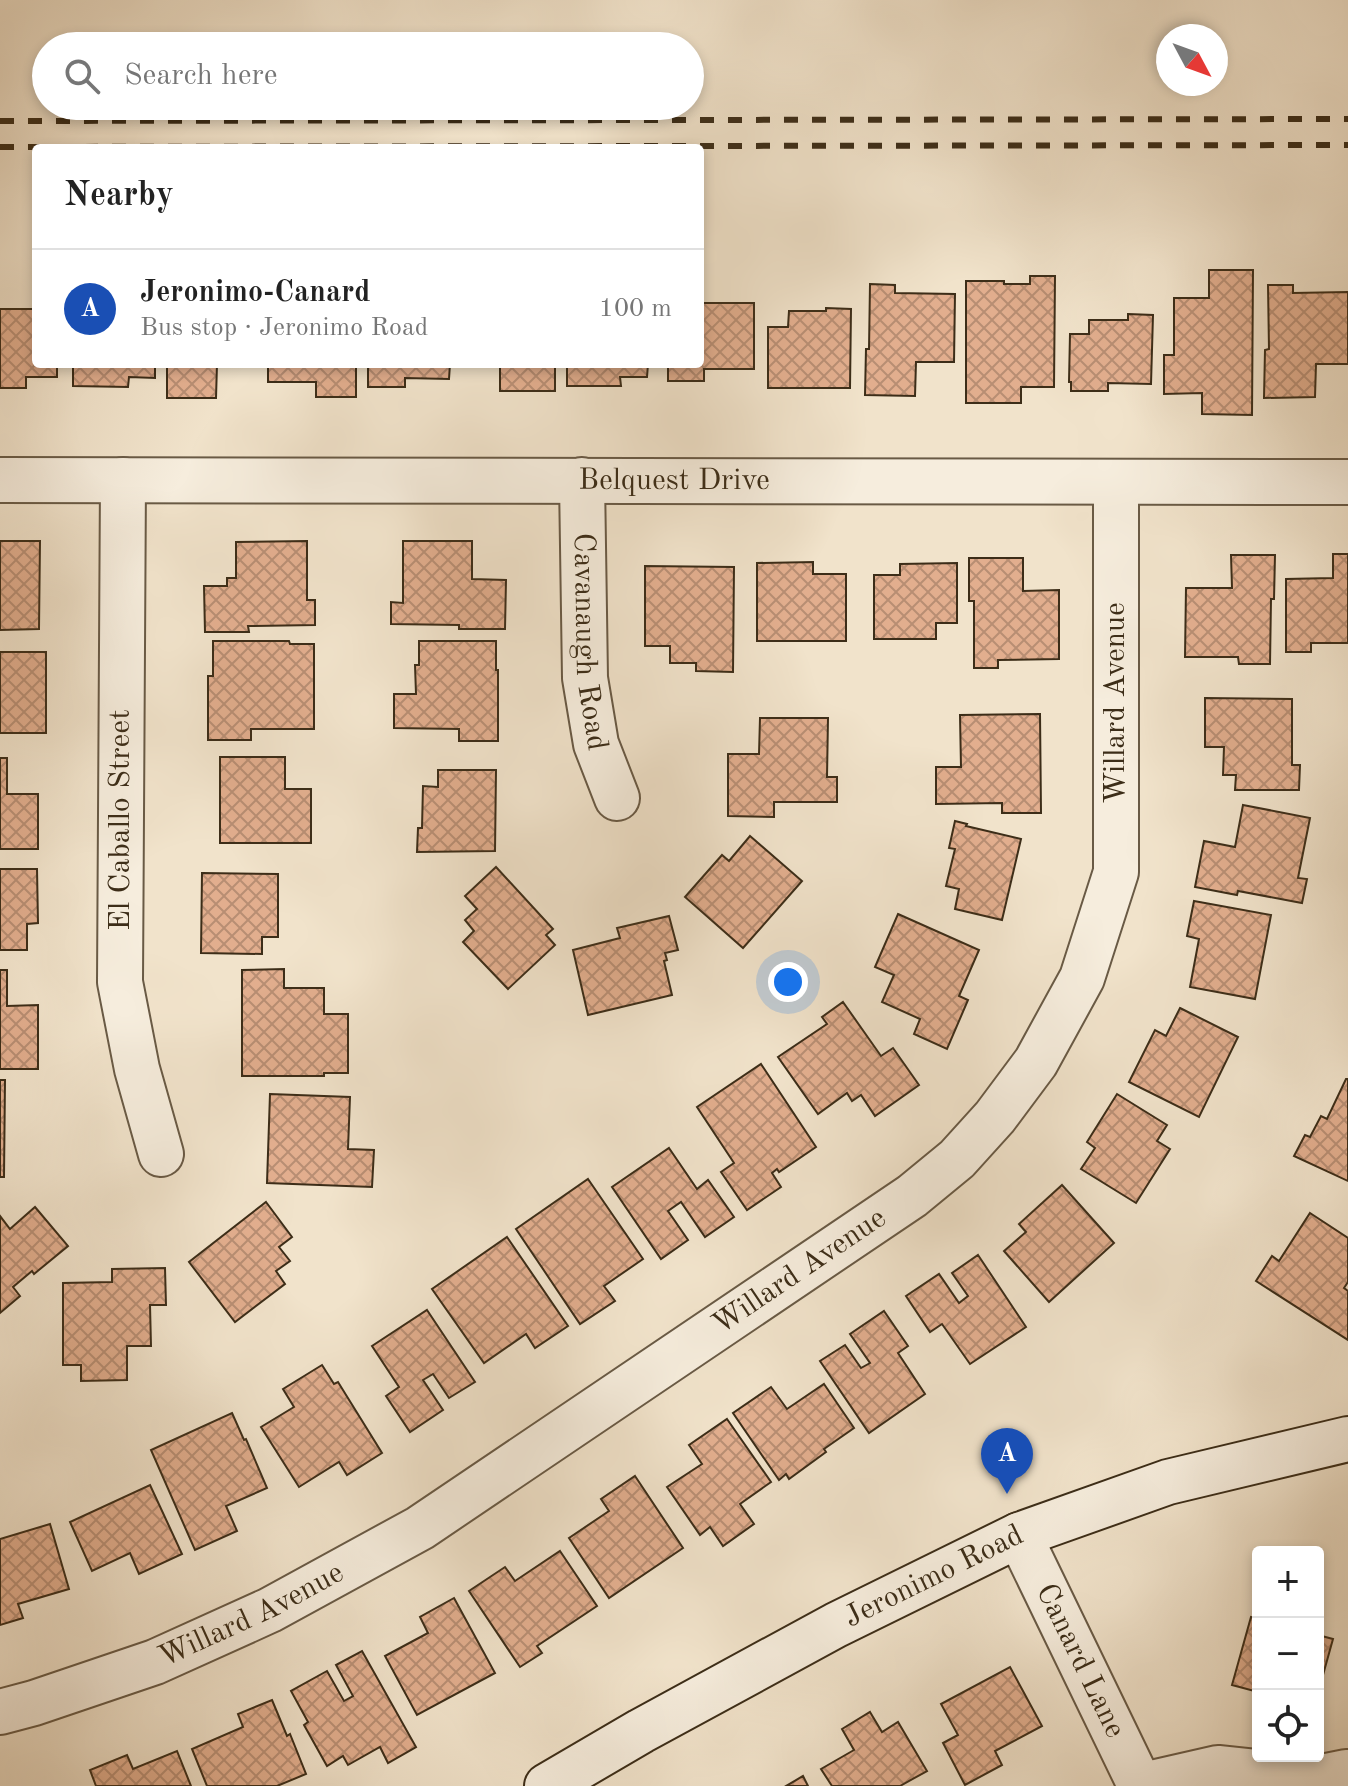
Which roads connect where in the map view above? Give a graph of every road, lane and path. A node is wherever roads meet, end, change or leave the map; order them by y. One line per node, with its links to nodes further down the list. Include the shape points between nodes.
1 (0, 480): 2 (street, Belquest Drive)
2 (123, 480): 3 (street, Belquest Drive); 7 (street, El Caballo Street, via 120,982)
3 (582, 480): 4 (street, Belquest Drive); 6 (street, Cavanaugh Road, via 585,678 596,744)
4 (1116, 482): 5 (street, Belquest Drive); 10 (street, Willard Avenue, via 1116,872 1082,978 1036,1062 957,1159 912,1196 420,1528 270,1610 155,1662)
5 (1348, 482)
6 (617, 798)
7 (161, 1154)
8 (1348, 1439): 9 (street, Jeronimo Road, via 1168,1482)
9 (1019, 1535): 12 (street, Jeronimo Road, via 836,1625); 13 (street, Canard Lane)
10 (0, 1712)
11 (1347, 1767): 13 (street, via 1316,1778 1218,1768)
12 (547, 1786)
13 (1140, 1786)

